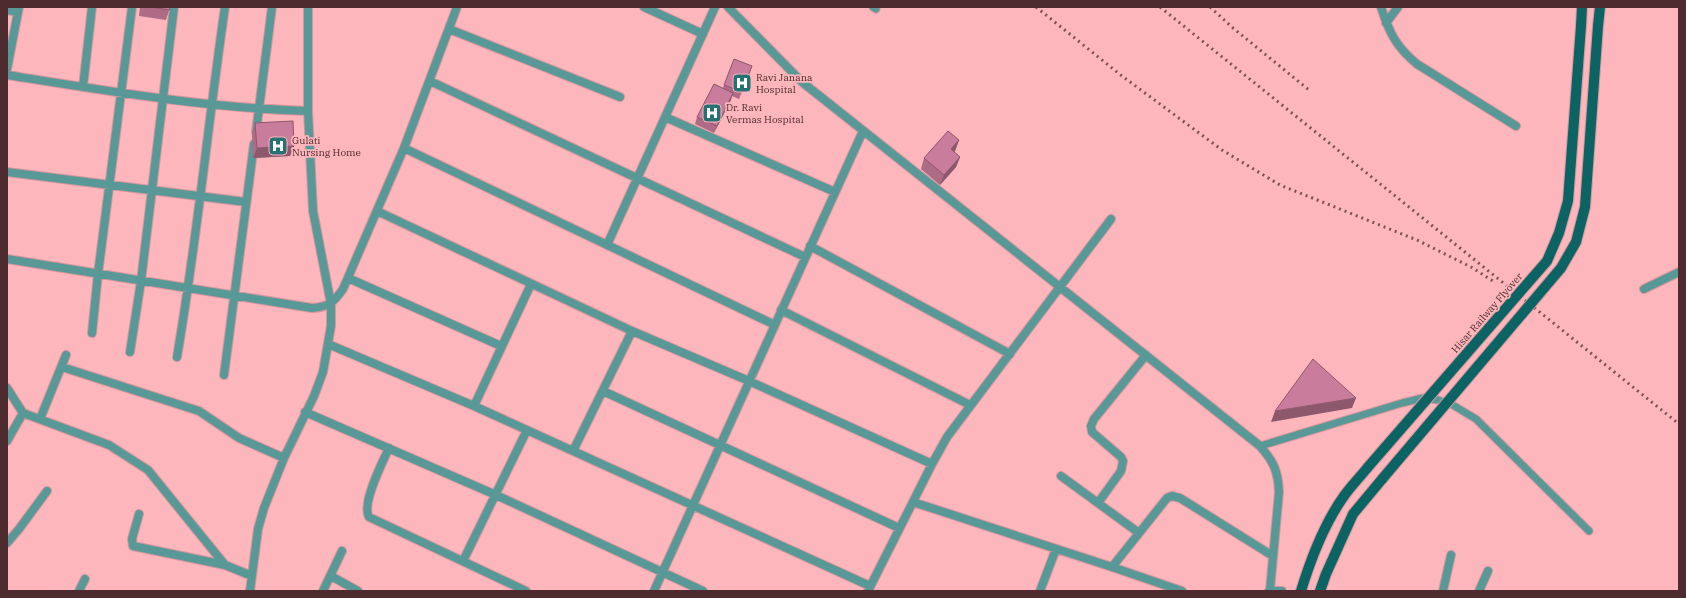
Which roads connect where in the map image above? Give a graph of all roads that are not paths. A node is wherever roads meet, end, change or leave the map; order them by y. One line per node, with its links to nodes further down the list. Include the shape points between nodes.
1 (92, 7): 23 (street)
2 (132, 7): 24 (street)
3 (174, 7): 26 (street)
4 (225, 7): 27 (street)
5 (272, 7): 28 (street)
6 (308, 7): 29 (street)
7 (457, 7): 18 (street)
8 (644, 7): 19 (street)
9 (715, 7): 19 (street)
10 (728, 7): 32 (street, via 802,82)
11 (1381, 7): 17 (street)
12 (1398, 7): 17 (street)
13 (1582, 7): 121 (main road, Hisar Railway Flyover, bridge, via 1568,201 1559,233 1547,261 1344,496 1324,528)
14 (1600, 7): 122 (main road, bridge, via 1585,207 1576,242 1561,268 1353,514)
15 (7, 10): 16 (street)
16 (18, 10): 20 (street)
17 (1386, 23): 31 (street, via 1394,40 1417,64)
18 (449, 29): 22 (street); 25 (street)
19 (703, 34): 30 (street)
20 (7, 70)
21 (7, 75): 23 (street)
22 (430, 81): 33 (street); 35 (street)
23 (83, 87): 24 (street)
24 (121, 93): 26 (street); 36 (street)
25 (620, 97)
26 (162, 98): 27 (street); 37 (street)
27 (210, 104): 28 (street); 39 (street)
28 (259, 109): 29 (street); 40 (street)
29 (308, 111): 56 (street, via 313,211)
30 (665, 117): 35 (street); 38 (street)
31 (1516, 126)
32 (863, 131): 38 (street); 53 (street)
33 (404, 148): 41 (street); 43 (street)
34 (7, 172): 36 (street)
35 (637, 178): 43 (street); 45 (street)
36 (110, 184): 37 (street); 48 (street)
37 (152, 190): 39 (street); 50 (street)
38 (835, 192): 44 (street)
39 (199, 196): 40 (street); 52 (street)
40 (246, 202): 55 (street)
41 (377, 212): 49 (street); 51 (street)
42 (1111, 219): 53 (street)
43 (608, 245): 58 (street)
44 (810, 246): 45 (street); 64 (street)
45 (805, 257): 57 (street)
46 (7, 260): 48 (street)
47 (1679, 272): 54 (street)
48 (98, 274): 50 (street); 60 (street)
49 (348, 278): 56 (street); 62 (street)
50 (141, 281): 52 (street); 63 (street)
51 (531, 284): 59 (street); 62 (street)
52 (189, 288): 55 (street); 67 (street)
53 (1059, 288): 64 (street); 66 (street)
54 (1644, 289)
55 (234, 296): 56 (street, via 312,308); 69 (street)
56 (331, 304): 61 (street)
57 (781, 310): 58 (street); 73 (street)
58 (775, 325): 70 (street)
59 (632, 331): 70 (street); 72 (street)
60 (92, 333)
61 (328, 344): 74 (street); 75 (street, via 323,372)
62 (501, 346): 74 (street)
63 (130, 352)
64 (1010, 354): 73 (street)
65 (66, 355): 68 (street)
66 (1146, 355): 81 (street); 90 (street, via 1091,426 1092,432 1123,461 1121,471)
67 (177, 357)
68 (62, 367): 77 (street); 84 (street, via 199,411 238,438)
69 (224, 375)
70 (749, 381): 80 (street); 85 (street)
71 (7, 388): 76 (street)
72 (603, 391): 80 (street); 83 (street)
73 (970, 405): 85 (street, via 947,437)
74 (474, 406): 78 (street)
75 (305, 412): 82 (street); 84 (street)
76 (23, 413): 77 (street); 79 (street)
77 (40, 419): 102 (street, via 109,445 148,470)
78 (527, 430): 83 (street); 88 (street)
79 (7, 441)
80 (721, 445): 91 (street); 93 (street)
81 (1260, 446): 94 (lane, via 1402,403 1423,398 1438,400 1476,418); 100 (street, via 1276,467 1278,480)
82 (389, 448): 88 (street); 101 (street, via 368,502 369,517)
83 (573, 451): 91 (street)
84 (284, 458): 106 (street, via 258,529)
85 (932, 464): 89 (street)
86 (1061, 476): 90 (street)
87 (46, 491): 96 (street)
88 (496, 495): 101 (street); 105 (street)
89 (913, 502): 93 (street); 97 (street)
90 (1098, 503): 95 (street)
91 (693, 505): 105 (street); 109 (street)
92 (139, 514): 102 (street, via 132,539 133,546)
93 (899, 528): 109 (street)
94 (1589, 532)
95 (1139, 533): 100 (street, via 1167,498 1176,496); 103 (street)
96 (7, 543)
97 (1056, 549): 103 (street); 118 (street)
98 (342, 551): 107 (street)
99 (1451, 555): 123 (street)
100 (1273, 556): 110 (street)
101 (463, 561): 115 (street)
102 (225, 565): 106 (street)
103 (1112, 567): 119 (street)
104 (1488, 571): 124 (street)
105 (662, 572): 116 (street); 117 (street)
106 (252, 576): 112 (street)
107 (331, 576): 113 (street); 114 (street)
108 (85, 579): 111 (street)
109 (869, 588)
110 (1270, 590): 120 (street)
111 (79, 591)
112 (250, 591)
113 (323, 591)
114 (358, 591)
115 (526, 591)
116 (654, 591)
117 (703, 591)
118 (1040, 591)
119 (1182, 591)
120 (1282, 591)
121 (1301, 591)
122 (1320, 591)
123 (1443, 591)
124 (1479, 591)

